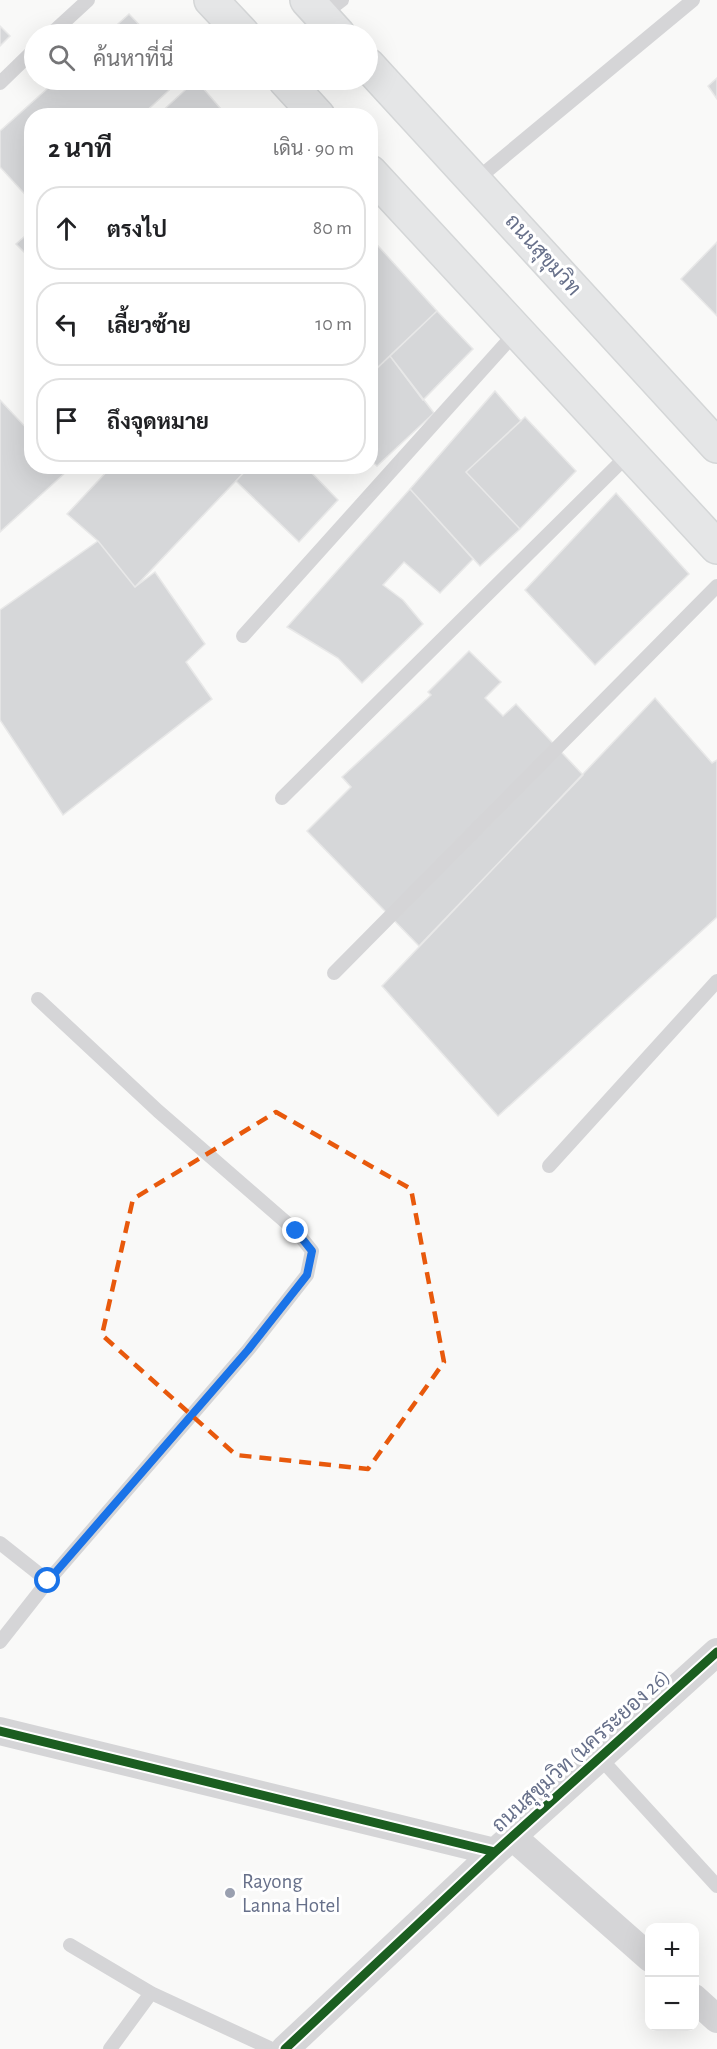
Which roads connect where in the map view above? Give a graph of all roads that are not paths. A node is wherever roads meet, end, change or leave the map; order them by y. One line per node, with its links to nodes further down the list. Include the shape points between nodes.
1 (88, 0): 4 (lane)
2 (211, 0): 5 (main road)
3 (693, 0): 11 (lane)
4 (62, 24)
5 (234, 24)
6 (24, 60): 8 (lane)
7 (378, 76): 11 (main road, ถนนสุขุมวิท)
8 (0, 83)
9 (294, 90): 10 (main road)
10 (311, 108)
11 (476, 180): 14 (main road, ถนนสุขุมวิท)
12 (378, 181): 13 (main road)
13 (517, 331): 15 (main road); 18 (lane)
14 (717, 446)
15 (630, 453): 16 (main road); 19 (lane)
16 (717, 547)
17 (717, 586): 20 (lane)
18 (243, 636)
19 (282, 798)
20 (333, 973)
21 (717, 981): 23 (lane)
22 (38, 999): 25 (lane, via 158,1111 296,1231 312,1251 307,1275 248,1350)
23 (549, 1166)
24 (0, 1543): 25 (lane)
25 (48, 1581): 26 (lane)
26 (0, 1642)
27 (717, 1652): 29 (street, ถนนสุขุมวิท (นครระยอง 26))
28 (0, 1731): 30 (street)
29 (601, 1758): 30 (street, ถนนสุขุมวิท (นครระยอง 26)); 31 (lane)
30 (505, 1845): 33 (street); 39 (street, ถนนสุขุมวิท (นครระยอง 26))
31 (717, 1886)
32 (70, 1945): 34 (lane)
33 (645, 1954)
34 (151, 1994): 37 (lane); 38 (lane)
35 (699, 2003): 36 (street)
36 (717, 2019)
37 (110, 2049)
38 (272, 2049)
39 (285, 2049)

